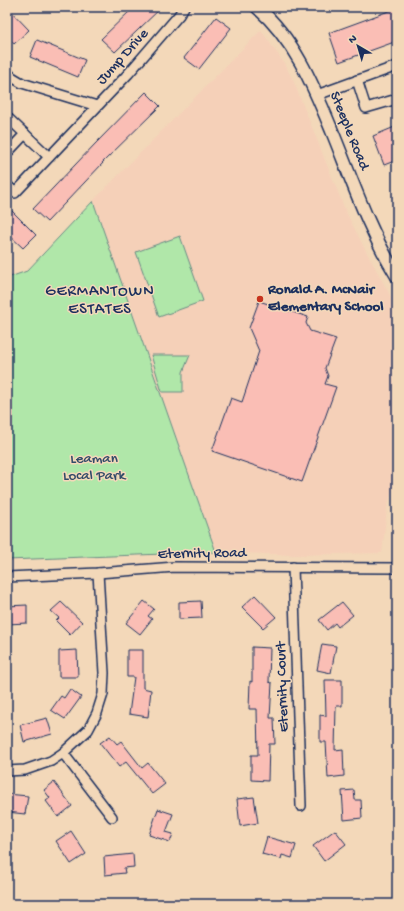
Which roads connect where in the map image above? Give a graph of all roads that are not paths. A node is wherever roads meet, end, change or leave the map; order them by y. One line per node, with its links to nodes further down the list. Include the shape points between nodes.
1 (184, 7): 8 (street, Jump Drive)
2 (257, 7): 6 (street, Steeple Road, via 296,54)
3 (397, 66): 5 (street)
4 (7, 72): 8 (street, Jump Drive, via 22,82)
5 (357, 80): 6 (street); 7 (street, via 366,108)
6 (317, 95): 14 (street, Steeple Road, via 370,225)
7 (397, 99)
8 (97, 106): 12 (street, Jump Drive)
9 (7, 117): 10 (street)
10 (25, 134): 11 (street); 12 (street)
11 (7, 152)
12 (49, 157): 13 (street, Jump Drive, via 15,193)
13 (7, 185)
14 (397, 276)
15 (293, 567): 16 (street, Eternity Road); 17 (street, Eternity Road, via 175,567); 21 (street, Eternity Court)
16 (397, 568)
17 (98, 573): 18 (street, Eternity Road); 19 (street, via 103,694 88,730)
18 (7, 577)
19 (63, 753): 20 (street, via 51,762 25,770); 22 (street)
20 (7, 771)
21 (301, 806)
22 (112, 817)

